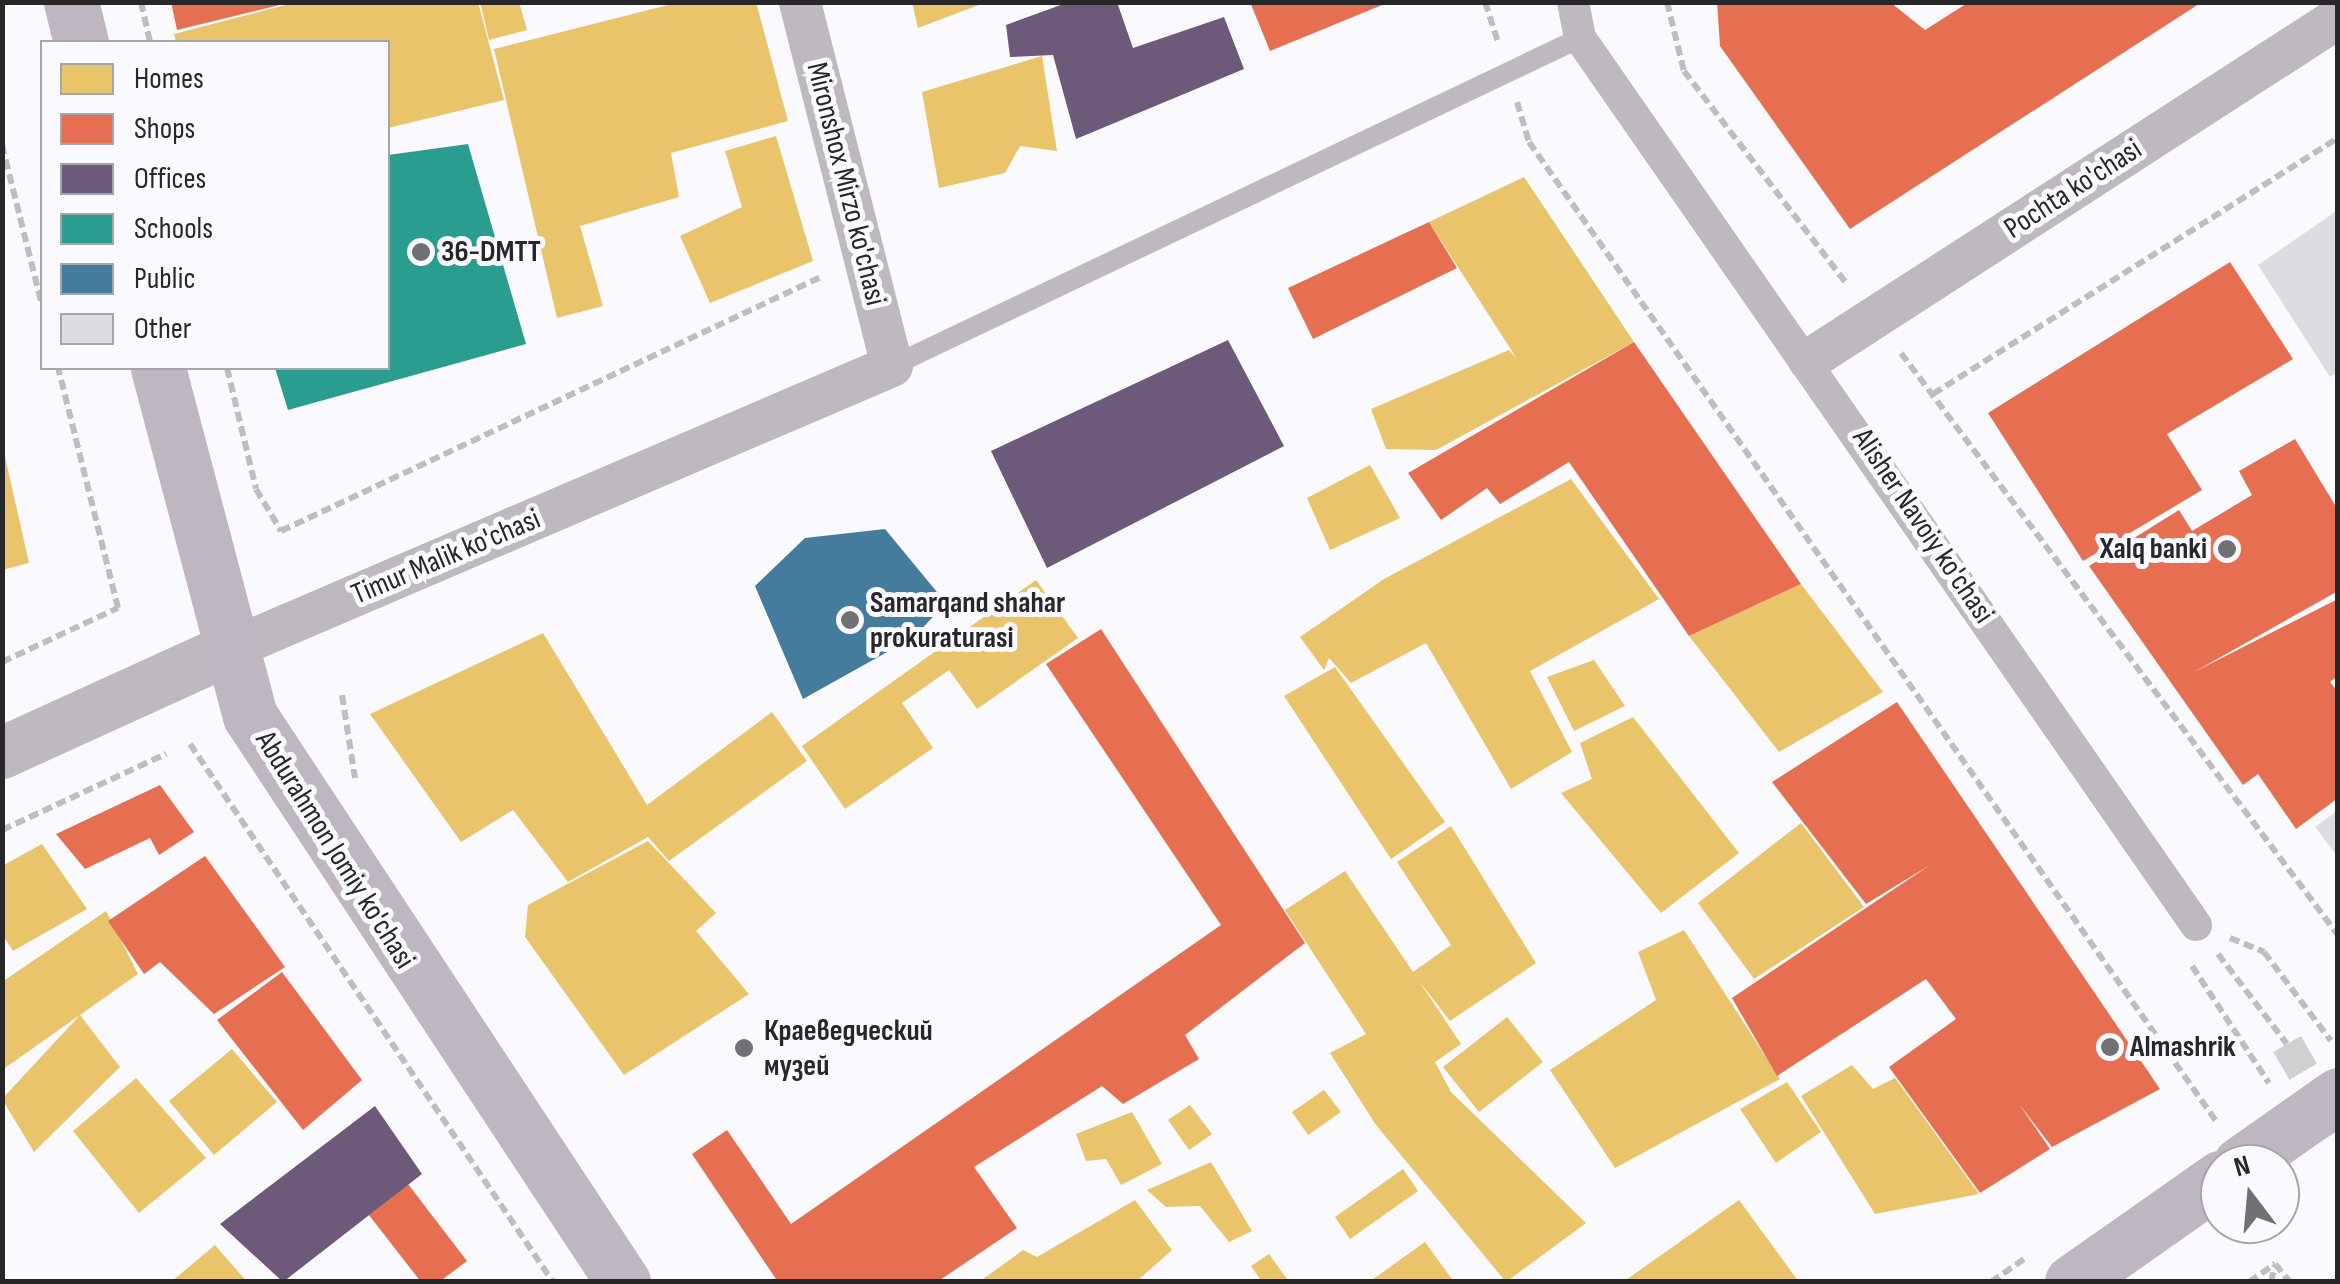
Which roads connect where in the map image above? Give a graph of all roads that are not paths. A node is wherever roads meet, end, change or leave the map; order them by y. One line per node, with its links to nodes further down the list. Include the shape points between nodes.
1 (71, 2): 6 (main road)
2 (800, 2): 8 (street, Mironshox Mirzo ko'chasi)
3 (1573, 2): 5 (street, Alisher Navoiy ko'chasi)
4 (2338, 18): 7 (street, Pochta ko'chasi)
5 (1580, 38): 7 (street, Alisher Navoiy ko'chasi); 8 (lane)
6 (80, 40)
7 (1809, 360): 12 (street, Alisher Navoiy ko'chasi)
8 (892, 366): 10 (street, Timur Malik ko'chasi)
9 (158, 370): 10 (main road, Abdurahmon Jomiy ko'chasi)
10 (226, 651): 11 (street, Timur Malik ko'chasi); 16 (main road, Abdurahmon Jomiy ko'chasi, via 250,716 369,909)
11 (2, 752)
12 (2196, 924)
13 (2338, 1095): 14 (main road)
14 (2228, 1143)
15 (2200, 1192): 17 (main road)
16 (623, 1282)
17 (2072, 1282)

